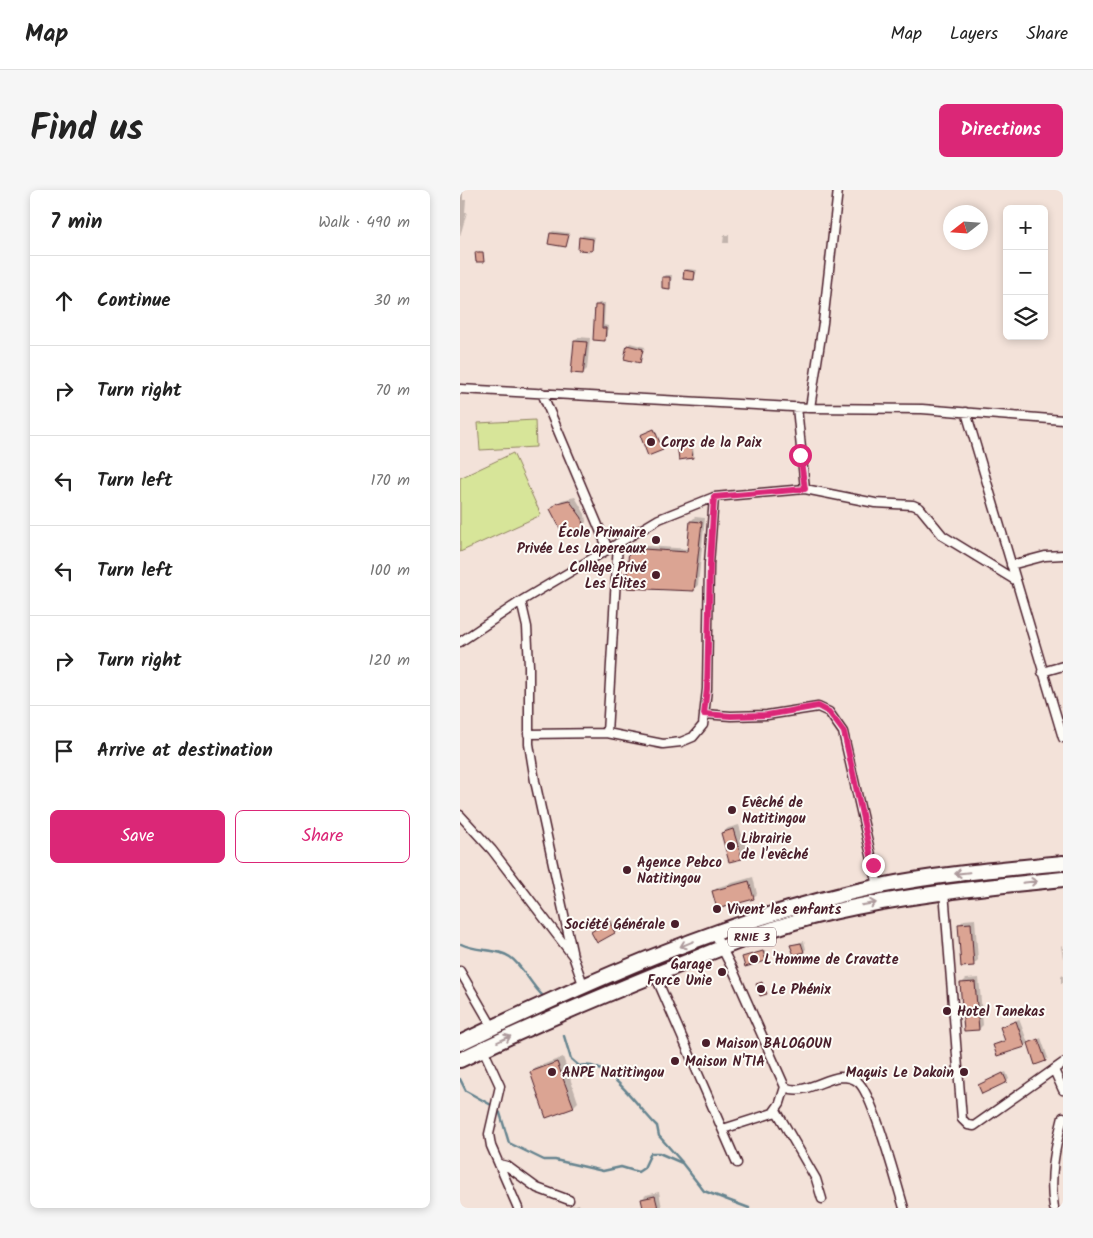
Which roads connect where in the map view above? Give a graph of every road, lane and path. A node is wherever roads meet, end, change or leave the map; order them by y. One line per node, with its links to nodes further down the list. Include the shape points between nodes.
1 (838, 190): 5 (street)
2 (460, 389): 3 (street)
3 (542, 393): 4 (street); 11 (street)
4 (798, 407): 5 (street); 8 (street)
5 (810, 408): 6 (street)
6 (966, 412): 7 (street); 13 (street)
7 (1063, 420)
8 (805, 489): 9 (street); 14 (street, via 920,508 943,536)
9 (714, 497): 10 (street, via 659,519); 19 (street)
10 (618, 543): 11 (street); 20 (street)
11 (608, 549): 15 (street)
12 (1063, 555): 13 (street)
13 (1011, 565): 14 (street)
14 (1015, 580): 18 (street)
15 (521, 601): 16 (street); 21 (street, via 527,628)
16 (460, 642)
17 (1063, 666): 18 (street)
18 (1042, 672): 22 (street)
19 (704, 714): 20 (street, via 703,725 693,737 681,742 663,744); 26 (street, via 767,715 818,706 829,712 844,732)
20 (607, 733): 21 (street)
21 (528, 734): 30 (street, via 534,781)
22 (1063, 738)
23 (460, 815): 30 (street, via 492,850)
24 (1063, 864): 26 (highway, RNIE 3, one-way to 26, via 930,876)
25 (1063, 879): 27 (highway, RNIE 3, one-way to 25)
26 (878, 886): 28 (highway, RNIE 3)
27 (944, 891): 29 (highway, RNIE 3, one-way to 27, via 826,914); 39 (street, via 962,1119 974,1126)
28 (714, 933): 29 (street); 33 (highway, RNIE 3, one-way to 33)
29 (722, 948): 32 (highway, RNIE 3); 40 (street)
30 (573, 956): 33 (street)
31 (460, 971): 34 (street)
32 (655, 975): 36 (highway, RNIE 3, one-way to 32, via 588,1001); 44 (street)
33 (584, 988): 34 (highway, RNIE 3)
34 (493, 1028): 35 (highway, RNIE 3)
35 (460, 1043)
36 (483, 1049): 37 (highway, RNIE 3); 46 (street, via 500,1086 489,1134)
37 (460, 1060)
38 (1063, 1063): 39 (street)
39 (1054, 1070): 41 (street)
40 (785, 1087): 42 (street); 50 (street, via 799,1089 840,1077 849,1078 863,1087 879,1126)
41 (1063, 1090)
42 (776, 1110): 44 (street); 47 (street, via 816,1179)
43 (1063, 1117): 51 (street, via 1051,1175)
44 (723, 1128): 45 (street)
45 (737, 1163)
46 (499, 1164): 48 (street, via 537,1188); 49 (street)
47 (822, 1199)
48 (569, 1200)
49 (518, 1208)
50 (904, 1208)
51 (1054, 1208)

